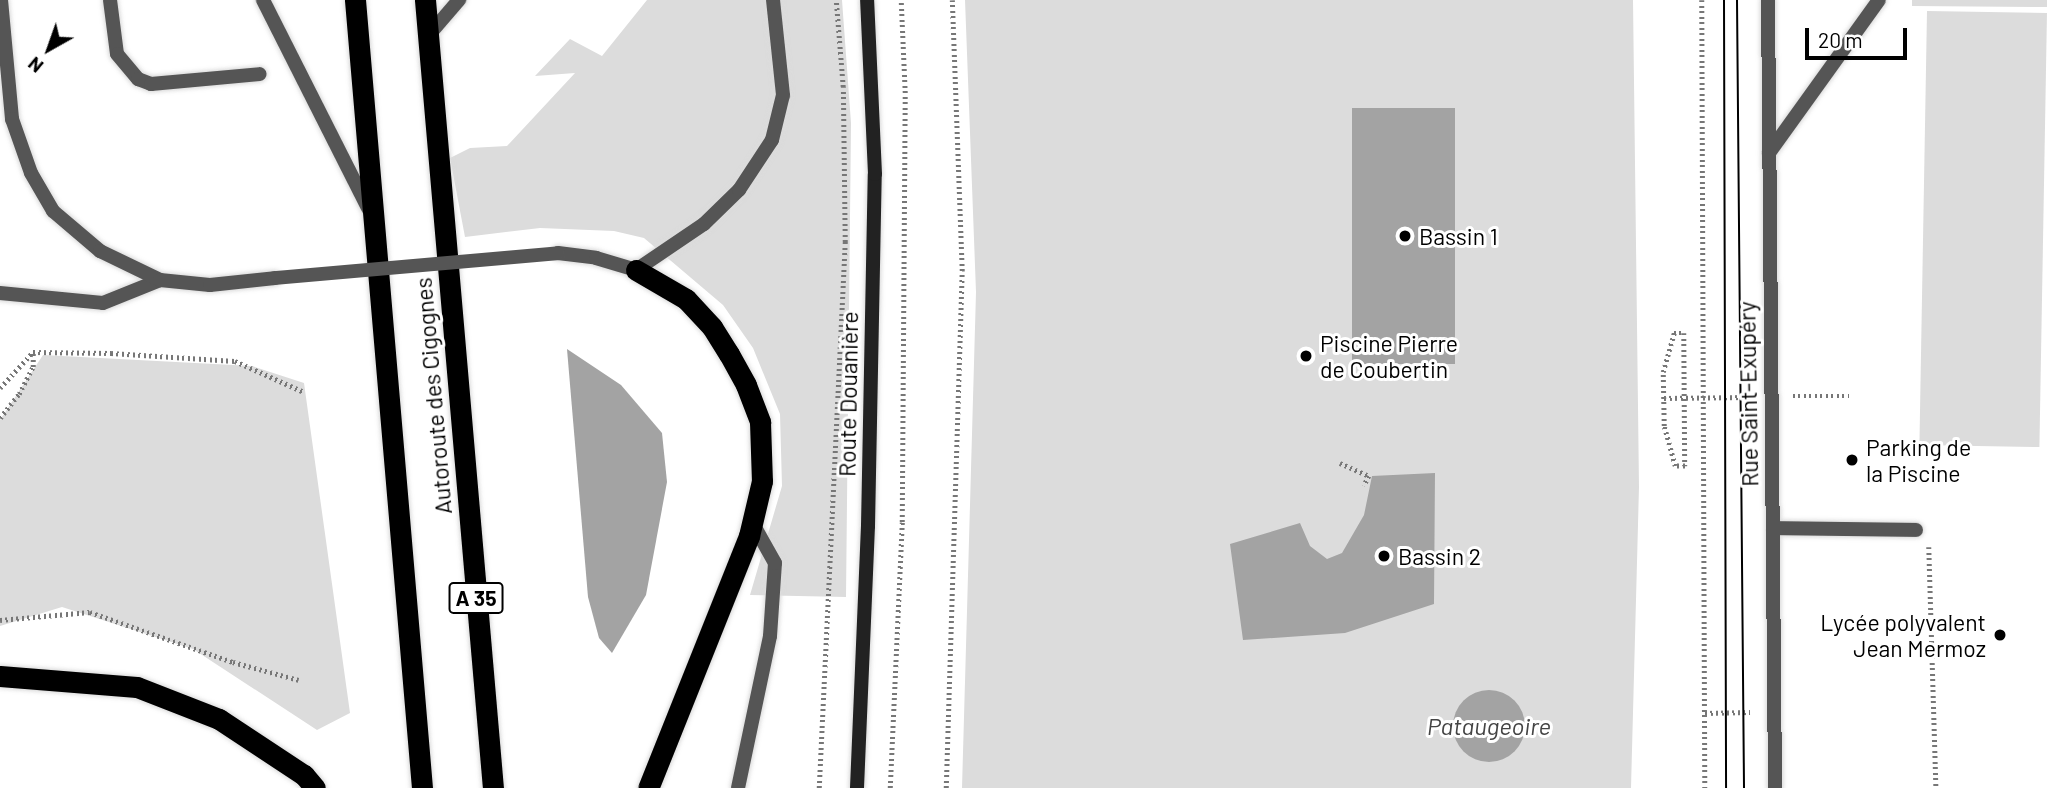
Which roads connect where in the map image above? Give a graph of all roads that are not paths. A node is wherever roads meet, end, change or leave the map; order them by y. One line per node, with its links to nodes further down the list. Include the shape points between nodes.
1 (1, 0): 16 (street, via 12,119 31,173 53,211 100,251)
2 (110, 0): 12 (street, via 117,54 138,79 151,84)
3 (262, 0): 14 (street, via 343,152)
4 (355, 0): 14 (highway, Autoroute des Cigognes)
5 (425, 0): 11 (highway, Autoroute des Cigognes / A 35)
6 (460, 0): 11 (street)
7 (773, 0): 15 (street, via 781,38 783,95 772,140 739,190 704,224)
8 (867, 0): 27 (main road, Route Douanière, via 875,174)
9 (1768, 0): 13 (street, Rue Saint-Exupéry)
10 (1879, 0): 13 (street)
11 (428, 36): 24 (highway, Autoroute des Cigognes / A 35)
12 (260, 74)
13 (1769, 153): 19 (street, Rue Saint-Exupéry)
14 (377, 228): 23 (highway, Autoroute des Cigognes)
15 (636, 270): 16 (street, bridge, via 558,253 209,285); 18 (highway, via 686,299 747,384 760,422 762,481)
16 (160, 280): 17 (street, via 103,303)
17 (0, 293)
18 (753, 524): 25 (highway); 26 (street, via 775,563 770,636)
19 (1773, 528): 20 (street); 28 (street, Rue Saint-Exupéry)
20 (1916, 530)
21 (0, 676): 22 (highway, via 136,687 219,719 304,775)
22 (315, 788)
23 (422, 788)
24 (493, 788)
25 (648, 788)
26 (738, 788)
27 (857, 788)
28 (1775, 788)

